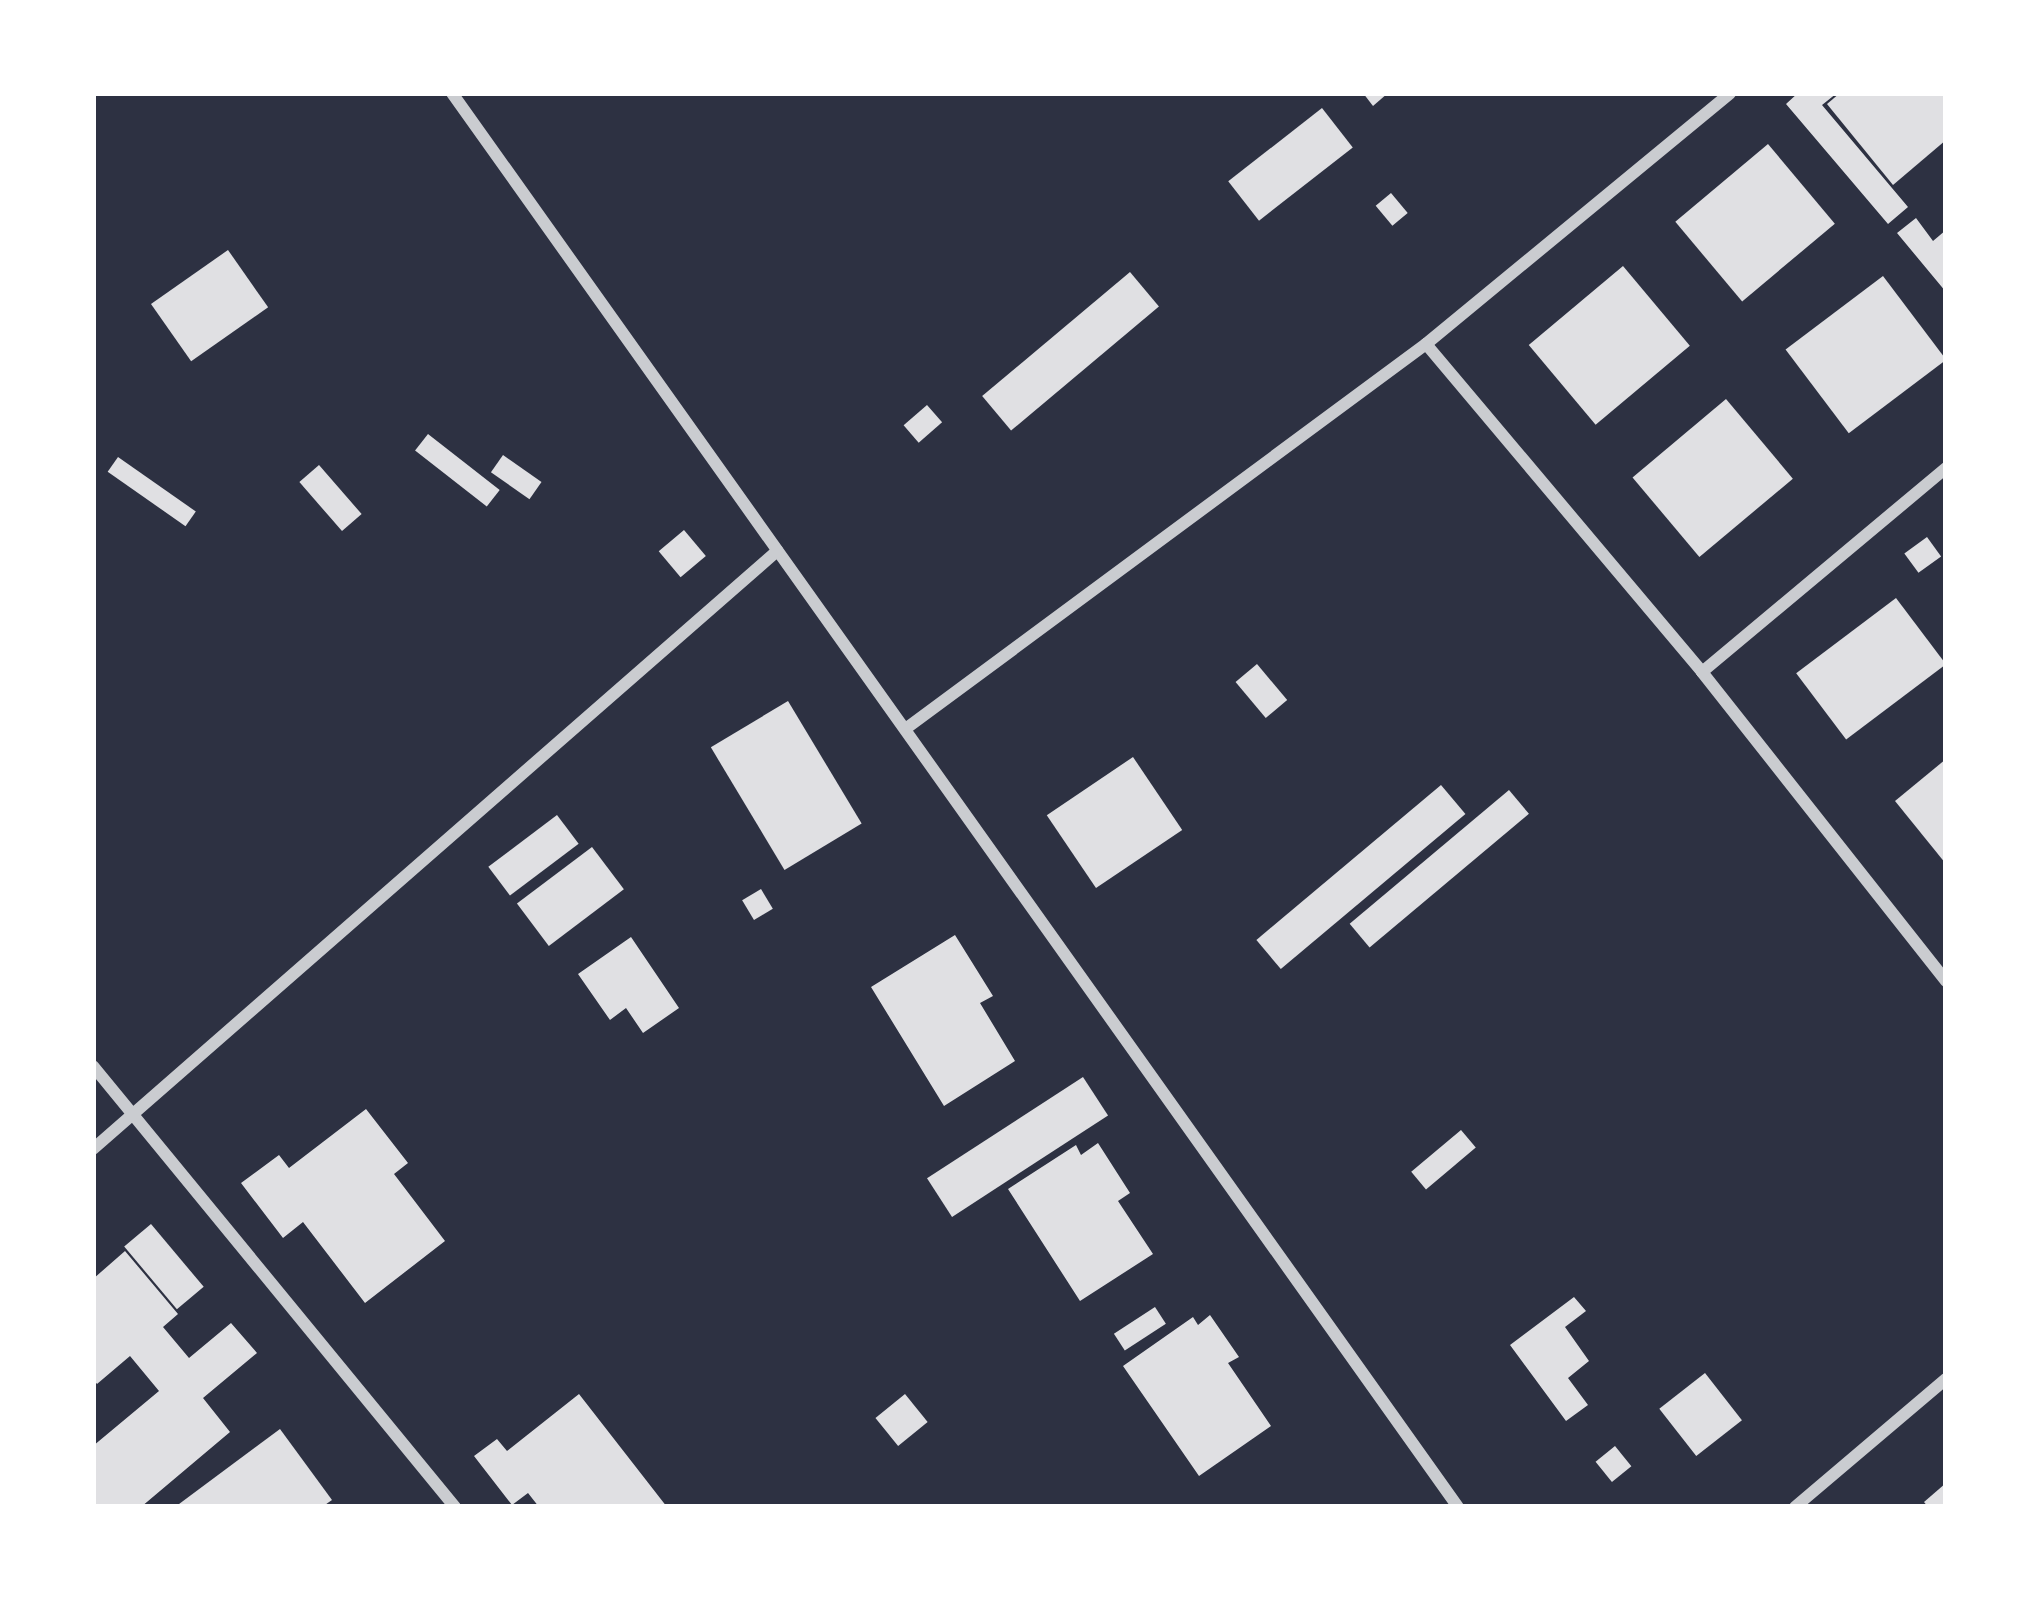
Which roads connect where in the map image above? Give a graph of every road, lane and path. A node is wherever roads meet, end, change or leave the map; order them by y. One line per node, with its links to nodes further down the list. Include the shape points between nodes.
1 (452, 93): 5 (street)
2 (1730, 93): 3 (street)
3 (1426, 344): 6 (street); 7 (street)
4 (1946, 468): 6 (street)
5 (777, 551): 7 (street); 10 (street)
6 (1702, 672): 8 (street)
7 (908, 727): 14 (street)
8 (1945, 977)
9 (93, 1066): 10 (street)
10 (132, 1117): 11 (street); 13 (street)
11 (93, 1149)
12 (1946, 1379): 15 (street)
13 (455, 1507)
14 (1458, 1507)
15 (1795, 1507)

